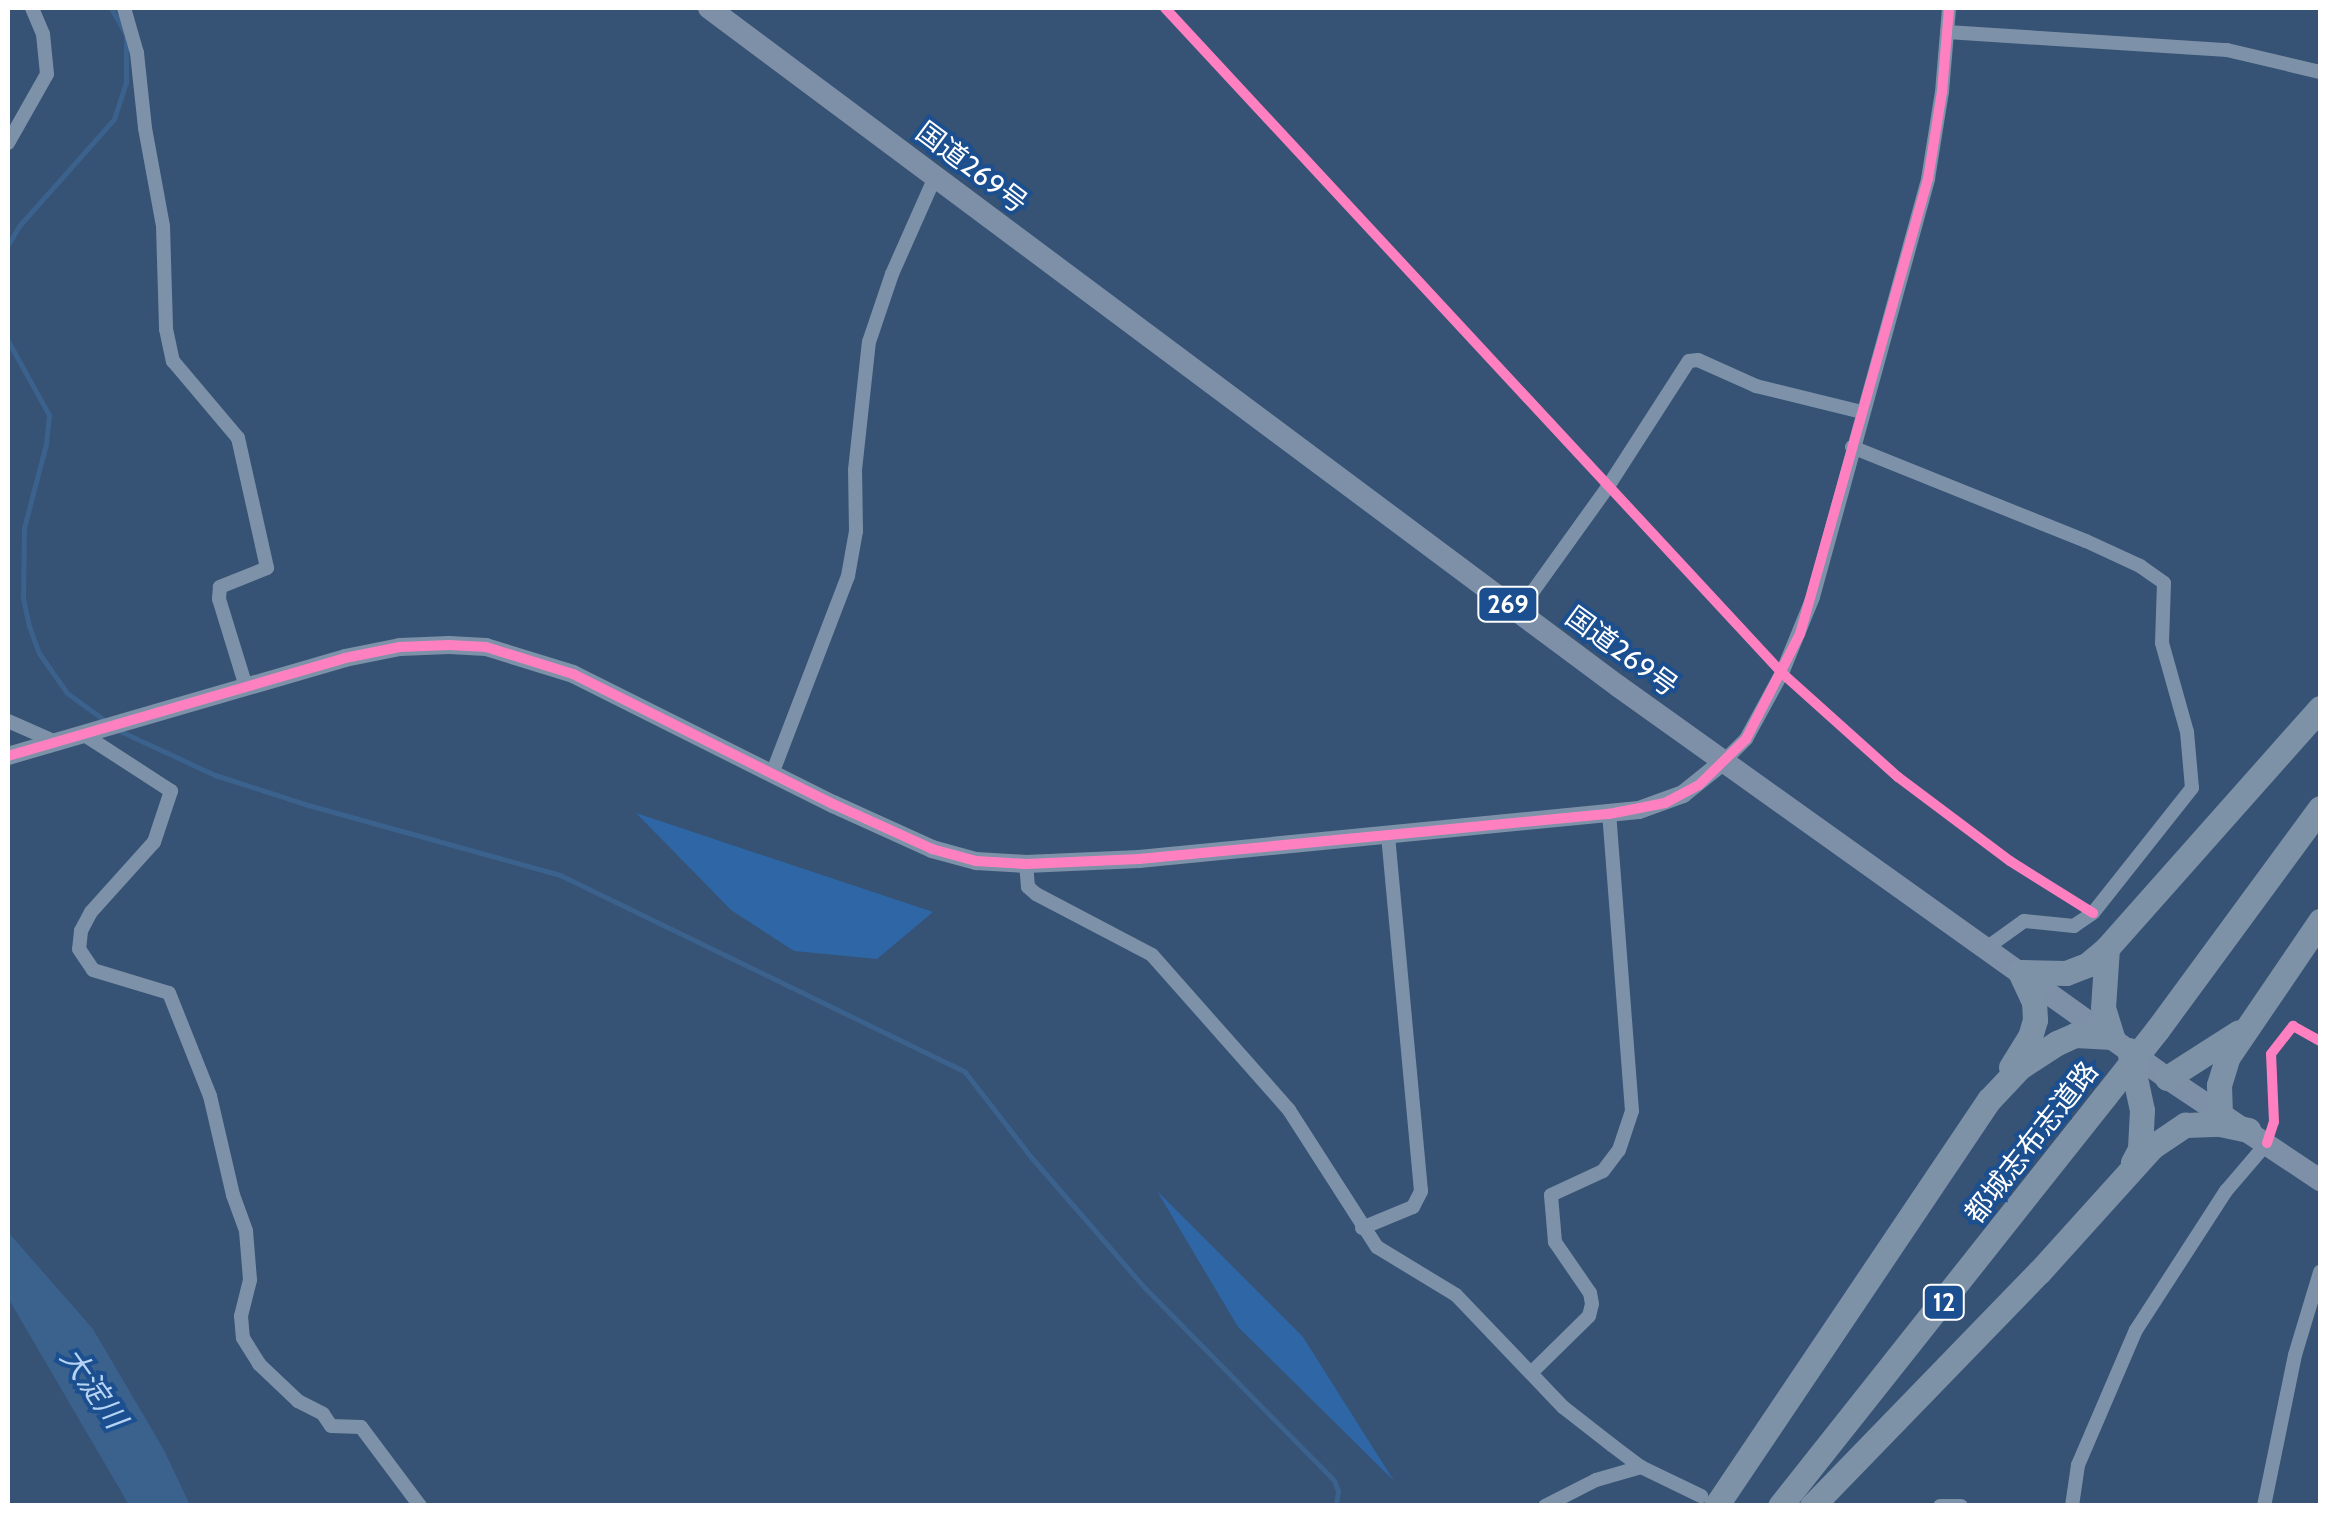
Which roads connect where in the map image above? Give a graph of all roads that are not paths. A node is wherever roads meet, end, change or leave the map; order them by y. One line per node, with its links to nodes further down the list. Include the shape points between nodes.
1 (32, 8): 7 (street, via 43,34 46,74)
2 (124, 8): 12 (street, via 138,53 163,226 173,361 238,438 267,568 220,586)
3 (709, 8): 8 (highway, 国道269号 / 269)
4 (1949, 8): 5 (street)
5 (1947, 32): 6 (street, via 2227,50); 9 (street, via 1928,179)
6 (2320, 72)
7 (8, 144)
8 (935, 177): 11 (highway, 国道269号 / 269); 19 (street, via 869,342 848,576)
9 (1862, 412): 10 (street); 11 (street, via 1756,386 1689,361)
10 (1852, 447): 18 (street, via 1800,634 1746,738); 26 (street, via 2086,541 2164,583 2162,643 2187,732 2192,788 2093,913 2074,926 2024,921)
11 (1518, 612): 18 (highway, 国道269号 / 269)
12 (246, 687): 15 (street); 19 (street, via 400,647 486,647 573,674)
13 (2320, 708): 25 (highway)
14 (8, 720): 16 (street)
15 (91, 732): 16 (street); 41 (street, via 171,792 154,842 91,912 79,949 93,970 169,993 210,1096 246,1231 250,1280 243,1338 298,1402 331,1426 361,1427)
16 (58, 743): 17 (street)
17 (8, 756)
18 (1724, 761): 21 (street, via 1699,785 1665,803); 26 (highway, 国道269号 / 269)
19 (772, 774): 23 (street, via 932,849)
20 (2320, 808): 43 (highway, 都城志布志道路 / 12, bridge, via 2157,1030)
21 (1609, 814): 22 (street); 38 (street, via 1632,1111 1603,1171 1551,1194 1555,1242 1592,1304 1590,1316)
22 (1388, 834): 23 (street); 36 (street, via 1422,1192 1413,1207)
23 (1026, 864): 36 (street, via 1028,886 1036,894 1152,955 1289,1110)
24 (2320, 921): 28 (highway)
25 (2108, 948): 27 (highway, via 2066,973); 29 (highway, via 2102,1008)
26 (1985, 949): 27 (highway, 国道269号 / 269)
27 (2020, 972): 29 (highway, 国道269号 / 269); 31 (highway, via 2035,1020)
28 (2251, 1022): 30 (highway); 32 (highway, via 2227,1058)
29 (2120, 1044): 30 (highway, 国道269号 / 269); 31 (highway, via 2076,1035 2057,1043 2020,1067); 34 (highway, via 2139,1089 2142,1131)
30 (2167, 1078): 32 (highway, 国道269号 / 269)
31 (1989, 1100): 40 (highway)
32 (2220, 1114): 33 (highway, 国道269号 / 269)
33 (2258, 1136): 34 (highway, via 2220,1124 2185,1125); 35 (highway, 国道269号 / 269); 47 (street, via 2136,1330 2078,1464)
34 (2125, 1176): 44 (highway)
35 (2320, 1180)
36 (1362, 1228): 38 (street, via 1376,1247 1456,1295)
37 (2320, 1272): 48 (street)
38 (1531, 1373): 39 (street, via 1563,1407)
39 (1641, 1467): 40 (street); 42 (street)
40 (1709, 1501)
41 (420, 1506)
42 (1545, 1506)
43 (1780, 1506)
44 (1812, 1506)
45 (1940, 1506): 46 (street)
46 (1961, 1506)
47 (2072, 1506)
48 (2264, 1506)

